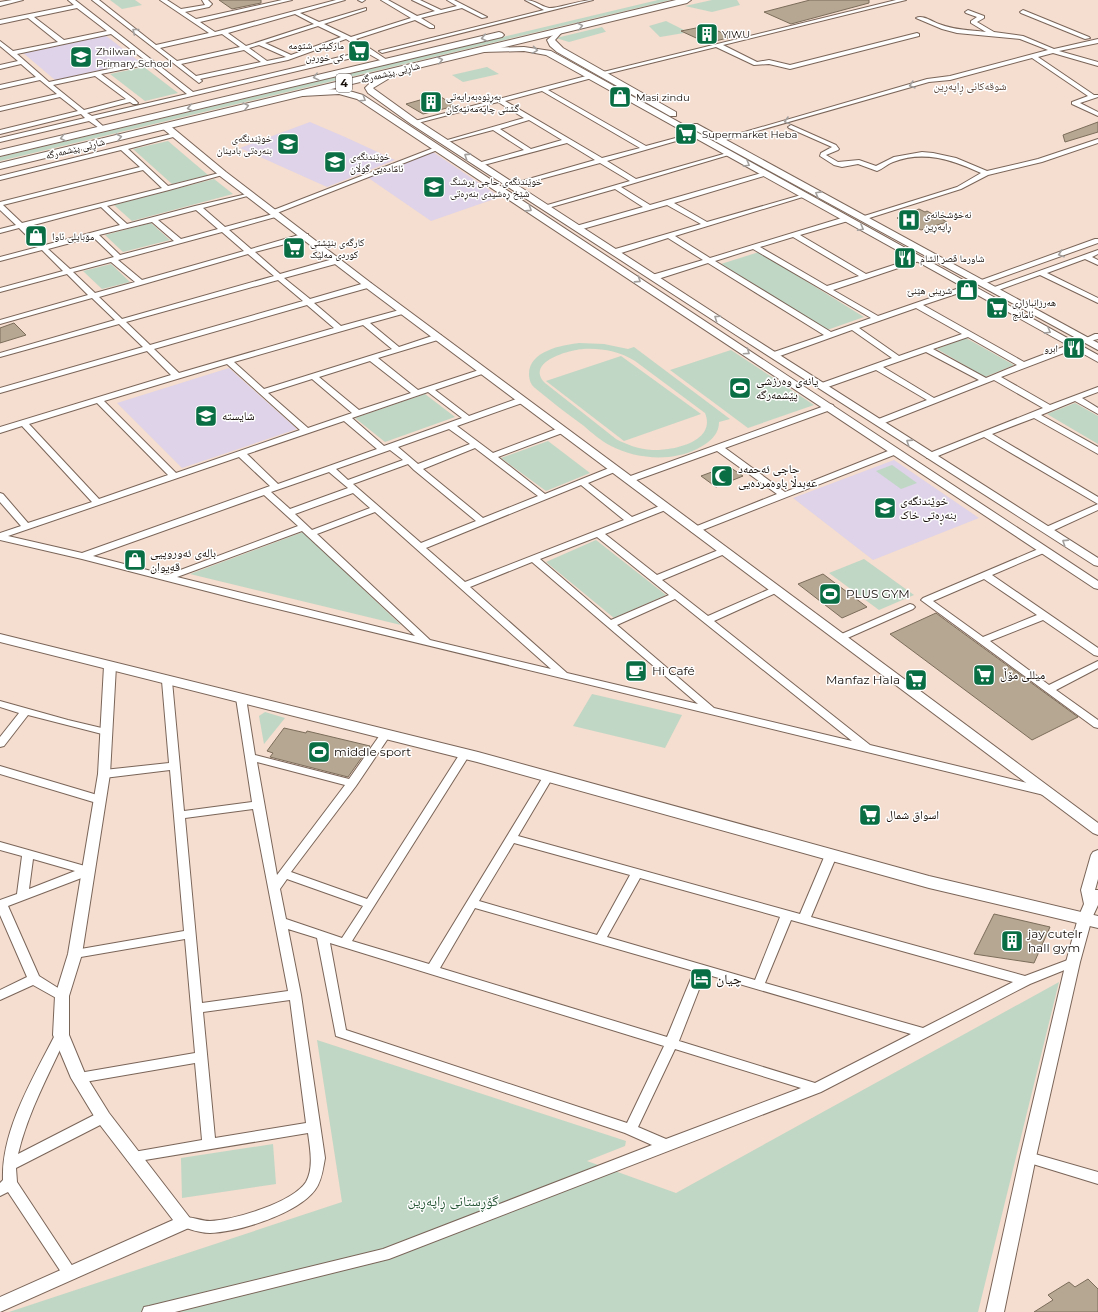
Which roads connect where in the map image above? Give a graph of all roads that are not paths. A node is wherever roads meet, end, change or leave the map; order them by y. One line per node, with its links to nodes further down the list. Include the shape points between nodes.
1 (20, 0): 17 (street)
2 (71, 0): 21 (street)
3 (95, 0): 56 (street, one-way to 3)
4 (164, 0): 26 (street)
5 (204, 0): 26 (street, via 210,4)
6 (254, 0): 19 (street)
7 (289, 0): 19 (street)
8 (342, 0): 31 (street)
9 (384, 0): 35 (street)
10 (415, 0): 28 (street)
11 (450, 0): 22 (street)
12 (528, 0): 25 (street)
13 (590, 0): 25 (street)
14 (687, 0): 44 (highway, شاڕێی پێشمەرگە / 4, one-way to 14)
15 (872, 0): 20 (street)
16 (903, 0): 20 (street)
17 (8, 1): 18 (street)
18 (0, 4)
19 (266, 5): 23 (street); 37 (street)
20 (883, 5): 54 (street)
21 (78, 6): 33 (street); 41 (street)
22 (462, 6): 28 (street); 34 (street)
23 (272, 8)
24 (364, 9): 39 (street)
25 (549, 10): 63 (street)
26 (180, 11): 37 (street)
27 (279, 12): 32 (street)
28 (441, 12): 35 (street)
29 (968, 12): 46 (street, via 982,17 974,21 974,24)
30 (1022, 12): 50 (street)
31 (296, 13): 32 (street); 39 (street)
32 (286, 15): 42 (street)
33 (28, 16): 38 (street); 52 (street)
34 (484, 17)
35 (416, 18): 40 (street); 49 (street)
36 (919, 18): 46 (street, via 957,31)
37 (196, 21): 45 (street)
38 (0, 22)
39 (319, 23): 49 (street); 53 (street)
40 (432, 27)
41 (111, 32): 52 (street); 67 (street)
42 (223, 32): 45 (street); 57 (street)
43 (508, 32): 63 (highway, شاڕێی پێشمەرگە / 4, one-way to 63)
44 (559, 32): 59 (highway, شاڕێی پێشمەرگە / 4); 73 (street, via 551,40 554,45)
45 (214, 34): 56 (street)
46 (995, 34): 60 (street, via 1031,40)
47 (917, 35): 54 (street, via 790,67 773,63 753,64)
48 (1098, 35): 50 (street)
49 (348, 38): 61 (street); 65 (street)
50 (1087, 38): 58 (street)
51 (1098, 41): 58 (street)
52 (62, 42): 62 (street)
53 (259, 43): 57 (street); 65 (street)
54 (717, 45): 73 (street)
55 (1, 46): 62 (street)
56 (155, 47): 68 (street)
57 (245, 48): 68 (street); 69 (street)
58 (1064, 48): 60 (street)
59 (482, 50): 72 (highway, شاڕێی پێشمەرگە / 4, one-way to 59); 75 (street, one-way to 75, via 540,51)
60 (1053, 51): 64 (street); 70 (street)
61 (370, 52): 63 (street); 82 (street)
62 (12, 53): 66 (street)
63 (383, 56): 105 (highway, شاڕێی پێشمەرگە / 4, one-way to 105)
64 (1033, 56): 78 (street); 86 (street)
65 (291, 57): 69 (street)
66 (22, 62): 71 (street); 76 (street)
67 (151, 62): 74 (street); 83 (street)
68 (176, 63): 77 (street)
69 (267, 64): 77 (street)
70 (1098, 64)
71 (0, 67)
72 (400, 70): 84 (highway, شاڕێی پێشمەرگە / 4); 91 (street, via 369,88 372,93)
73 (602, 73): 92 (street)
74 (96, 74): 79 (street); 87 (street)
75 (590, 77): 81 (street); 95 (street)
76 (41, 78): 79 (street); 80 (street)
77 (195, 78): 82 (street)
78 (950, 78): 96 (street, one-way to 96, via 929,80); 100 (street, via 938,85)
79 (48, 84): 85 (street)
80 (0, 87)
81 (543, 89): 88 (street); 119 (street)
82 (210, 90): 83 (street)
83 (192, 94): 89 (street)
84 (297, 94): 94 (street, one-way to 94, via 348,92); 103 (highway, شاڕێی پێشمەرگە / 4, one-way to 84)
85 (61, 95): 90 (street); 93 (street)
86 (1095, 96): 97 (street, via 1074,103)
87 (132, 100): 89 (street); 93 (street)
88 (500, 100): 99 (street); 101 (street)
89 (140, 106): 98 (street)
90 (0, 109)
91 (395, 109): 94 (street); 101 (street)
92 (664, 109): 95 (street); 115 (street)
93 (83, 112): 98 (street); 102 (street)
94 (382, 112): 118 (street)
95 (653, 112): 110 (street)
96 (815, 114): 100 (street); 115 (street, one-way to 115)
97 (1098, 114)
98 (90, 118): 105 (street); 108 (street)
99 (530, 118): 106 (street); 112 (street)
100 (823, 118): 104 (street)
101 (414, 122): 114 (street)
102 (27, 126): 107 (street); 108 (street)
103 (165, 126): 109 (street); 125 (highway, شاڕێی پێشمەرگە / 4, one-way to 103)
104 (791, 127): 116 (street); 127 (street, via 834,146 836,149 822,156 836,164 859,162 877,169 895,159 928,153 958,160)
105 (102, 128): 121 (highway, شاڕێی پێشمەرگە / 4, one-way to 121)
106 (494, 128): 114 (street); 120 (street)
107 (0, 132)
108 (34, 132): 111 (street)
109 (175, 135): 117 (street); 128 (street)
110 (694, 135): 115 (street); 119 (street)
111 (0, 140)
112 (567, 141): 120 (street); 123 (street)
113 (1098, 141): 127 (street, via 1040,161)
114 (446, 142): 124 (street, one-way to 114)
115 (718, 144): 116 (street); 122 (street)
116 (728, 144): 146 (street, one-way to 116)
117 (123, 148): 126 (street); 131 (street)
118 (438, 148): 132 (street); 145 (street)
119 (645, 148): 123 (street)
120 (530, 151): 124 (street)
121 (0, 153)
122 (729, 154): 130 (street, one-way to 130); 133 (street)
123 (601, 160): 133 (street); 134 (street)
124 (480, 164): 129 (street)
125 (0, 166)
126 (145, 168): 136 (street); 140 (street)
127 (986, 173): 146 (street, via 959,188)
128 (223, 174): 136 (street); 137 (street)
129 (494, 174): 132 (street); 134 (street)
130 (765, 174): 138 (street); 139 (street)
131 (0, 178)
132 (481, 178): 162 (street, one-way to 162)
133 (635, 181): 135 (street)
134 (513, 185): 143 (street)
135 (616, 187): 143 (street); 144 (street)
136 (167, 189): 141 (street)
137 (249, 194): 142 (street); 145 (street)
138 (803, 196): 148 (street); 149 (street)
139 (668, 202): 144 (street); 149 (street)
140 (0, 205): 150 (street)
141 (102, 205): 150 (street); 151 (street)
142 (197, 207): 147 (street); 153 (street)
143 (546, 207): 152 (street)
144 (649, 208): 152 (street)
145 (275, 213): 153 (street); 157 (street)
146 (863, 218): 181 (street)
147 (153, 219): 151 (street); 160 (street)
148 (845, 219): 156 (street); 171 (street, one-way to 171)
149 (707, 225): 158 (street)
150 (21, 226): 154 (street); 164 (street)
151 (125, 226): 155 (street)
152 (579, 228): 159 (street)
153 (223, 229): 160 (street); 165 (street)
154 (0, 231)
155 (94, 234): 164 (street); 169 (street)
156 (795, 235): 163 (street); 179 (street)
157 (305, 236): 165 (street); 172 (street)
158 (669, 236): 166 (street); 173 (street)
159 (596, 239): 162 (street); 166 (street)
160 (179, 241): 169 (street)
161 (1098, 241): 181 (street, one-way to 181)
162 (582, 244): 203 (street, one-way to 203)
163 (754, 247): 173 (street); 184 (street)
164 (44, 248): 170 (street); 175 (street)
165 (250, 252): 177 (street); 180 (street)
166 (615, 252): 178 (street)
167 (1098, 252): 168 (street)
168 (1085, 256): 174 (street); 176 (street)
169 (115, 258): 175 (street); 180 (street)
170 (0, 259)
171 (918, 260): 179 (street); 183 (street)
172 (336, 261): 177 (street); 182 (street)
173 (707, 261): 178 (street); 200 (street)
174 (1098, 263)
175 (68, 271): 186 (street); 187 (street)
176 (1040, 272): 185 (street); 188 (street)
177 (279, 277): 189 (street); 193 (street)
178 (655, 277): 198 (street, one-way to 178)
179 (866, 277): 184 (street)
180 (140, 282): 187 (street)
181 (980, 282): 185 (street)
182 (368, 285): 189 (street); 191 (street)
183 (968, 287): 190 (street); 205 (street, one-way to 205)
184 (827, 289): 192 (street)
185 (993, 289): 204 (street)
186 (0, 290)
187 (94, 296): 193 (street); 194 (street)
188 (1098, 301)
189 (309, 302): 197 (street); 207 (street)
190 (917, 305): 192 (street); 199 (street)
191 (403, 311): 195 (street); 202 (street)
192 (878, 319): 196 (street)
193 (120, 321): 207 (street); 210 (street)
194 (0, 322)
195 (364, 322): 197 (street); 209 (street)
196 (852, 328): 200 (street); 213 (street)
197 (340, 329): 215 (street)
198 (739, 333): 203 (street); 211 (street)
199 (968, 334): 208 (street); 216 (street)
200 (830, 335): 211 (street)
201 (1098, 336): 204 (street)
202 (438, 337): 209 (street); 218 (street)
203 (725, 337): 233 (street, one-way to 233)
204 (1086, 340): 206 (street)
205 (1074, 346): 214 (street); 216 (street)
206 (1098, 347)
207 (148, 348): 219 (street); 226 (street)
208 (927, 349): 213 (street); 222 (street)
209 (398, 350): 212 (street)
210 (0, 355)
211 (774, 355): 223 (street)
212 (372, 358): 220 (street); 228 (street)
213 (898, 359): 217 (street)
214 (1098, 359)
215 (228, 361): 219 (street); 227 (street)
216 (1023, 365): 221 (street)
217 (877, 367): 223 (street); 232 (street)
218 (482, 371): 224 (street); 231 (street)
219 (177, 376): 230 (street)
220 (313, 376): 227 (street); 236 (street)
221 (994, 377): 222 (street); 234 (street)
222 (984, 380): 232 (street)
223 (822, 386): 240 (street)
224 (429, 389): 228 (street); 239 (street)
225 (1098, 389): 229 (street)
226 (0, 391)
227 (262, 392): 245 (street)
228 (416, 393): 236 (street)
229 (1075, 398): 234 (street); 235 (street)
230 (99, 400): 241 (street); 262 (street)
231 (522, 400): 239 (street); 244 (street)
232 (932, 400): 240 (street)
233 (830, 407): 249 (street); 251 (street)
234 (1050, 409): 237 (street)
235 (1098, 411)
236 (357, 413): 238 (street)
237 (1034, 415): 246 (street); 252 (street)
238 (345, 417): 245 (street); 250 (street)
239 (468, 419): 242 (street)
240 (879, 422): 254 (street, one-way to 240)
241 (24, 423): 243 (street); 271 (street)
242 (450, 425): 247 (street); 248 (street)
243 (0, 430)
244 (562, 430): 255 (street); 260 (street)
245 (306, 431): 253 (street)
246 (985, 434): 254 (street); 272 (street)
247 (391, 446): 250 (street); 256 (street)
248 (476, 446): 255 (street); 258 (street)
249 (718, 447): 263 (street); 268 (street)
250 (382, 450): 257 (street)
251 (896, 451): 261 (street); 268 (street)
252 (1098, 451)
253 (240, 453): 262 (street); 266 (street)
254 (930, 456): 259 (street)
255 (491, 457): 270 (street)
256 (409, 461): 258 (street); 265 (street)
257 (330, 468): 265 (street); 266 (street)
258 (417, 468): 278 (street)
259 (949, 468): 261 (street); 282 (street)
260 (614, 469): 263 (street); 264 (street)
261 (932, 475): 286 (street)
262 (174, 476): 271 (street)
263 (628, 480): 273 (street)
264 (582, 482): 270 (street); 277 (street)
265 (351, 486): 275 (street); 276 (street)
266 (276, 487): 267 (street)
267 (265, 491): 276 (street); 288 (street)
268 (784, 495): 281 (street)
269 (0, 496): 279 (street)
270 (544, 497): 278 (street)
271 (97, 502): 279 (street)
272 (1098, 502)
273 (665, 507): 277 (street); 281 (street)
274 (1098, 507): 282 (street)
275 (376, 509): 280 (street); 285 (street)
276 (288, 513): 280 (street)
277 (630, 520): 283 (street)
278 (482, 522): 285 (street)
279 (26, 526): 284 (street)
280 (307, 530): 292 (street); 305 (street)
281 (695, 530): 287 (street)
282 (1047, 530): 290 (street, one-way to 282)
283 (598, 533): 289 (street); 293 (street)
284 (0, 537): 288 (street)
285 (420, 547): 294 (street)
286 (1043, 550): 291 (street); 295 (street)
287 (724, 551): 293 (street); 296 (street)
288 (82, 556): 292 (street)
289 (534, 559): 294 (street); 301 (street)
290 (1098, 563)
291 (985, 575): 299 (street); 304 (street, via 926,600)
292 (167, 578): 305 (street)
293 (656, 579): 297 (street)
294 (464, 586): 309 (street)
295 (1098, 586)
296 (775, 590): 300 (street); 303 (street)
297 (676, 595): 300 (street); 301 (street)
298 (910, 607): 303 (street)
299 (1044, 616): 304 (street); 306 (street)
300 (707, 620): 320 (street)
301 (610, 624): 314 (street)
302 (0, 638): 308 (main road)
303 (840, 638): 328 (street)
304 (982, 641): 311 (street)
305 (427, 642): 309 (street)
306 (1098, 654)
307 (1098, 664): 311 (street)
308 (110, 666): 310 (main road); 317 (street)
309 (563, 674): 314 (street)
310 (167, 681): 312 (main road); 323 (street)
311 (1049, 689): 316 (street)
312 (241, 698): 318 (main road); 322 (street)
313 (0, 704): 315 (street)
314 (712, 710): 320 (street)
315 (26, 711): 317 (street); 319 (street)
316 (1098, 725)
317 (106, 732): 325 (street)
318 (386, 734): 321 (main road); 327 (street)
319 (0, 744)
320 (867, 748): 328 (street)
321 (465, 754): 326 (main road); 345 (street)
322 (250, 757): 327 (street); 330 (street)
323 (175, 766): 325 (street); 331 (street)
324 (0, 770): 329 (street)
325 (104, 774): 329 (street)
326 (548, 777): 333 (street); 337 (main road)
327 (352, 783): 340 (street)
328 (1044, 791): 332 (street)
329 (100, 800): 338 (street)
330 (258, 805): 331 (street); 341 (street)
331 (179, 815): 350 (street)
332 (1098, 830)
333 (511, 838): 339 (street); 343 (street)
334 (0, 846): 335 (street)
335 (28, 854): 338 (street); 342 (street)
336 (1098, 854): 346 (street, via 1088,890)
337 (831, 855): 346 (main road, via 929,882); 348 (street)
338 (88, 871): 342 (street); 354 (street)
339 (637, 873): 347 (street); 352 (street)
340 (284, 874): 341 (street); 345 (street)
341 (274, 890): 349 (street)
342 (23, 896): 344 (street)
343 (472, 903): 352 (street); 357 (street)
344 (1, 904): 358 (street)
345 (370, 904): 353 (street)
346 (1093, 910): 355 (street)
347 (787, 914): 348 (street); 360 (street)
348 (804, 919): 359 (street)
349 (281, 922): 351 (street); 362 (street)
350 (190, 934): 354 (street); 364 (street)
351 (323, 936): 353 (street); 373 (street, via 340,1033)
352 (600, 940): 356 (street)
353 (345, 943): 357 (street)
354 (75, 954): 363 (street)
355 (1073, 962): 359 (street); 377 (street)
356 (701, 969): 360 (street); 367 (street)
357 (432, 970): 367 (street)
358 (34, 979): 361 (street); 363 (street)
359 (1026, 982): 365 (street)
360 (758, 986): 365 (street)
361 (0, 995)
362 (295, 995): 364 (street); 372 (street)
363 (62, 996): 366 (street)
364 (197, 1008): 368 (street)
365 (925, 1033): 370 (street)
366 (61, 1035): 369 (street); 378 (street, via 28,1103 16,1135)
367 (671, 1044): 370 (street); 373 (street)
368 (201, 1057): 369 (street); 374 (street)
369 (79, 1078): 371 (street)
370 (816, 1088): 375 (street)
371 (103, 1116): 376 (street); 378 (street)
372 (314, 1127): 374 (street); 381 (street, via 318,1158 316,1172 310,1186 300,1196 275,1210 225,1225 210,1227)
373 (630, 1129): 375 (street)
374 (209, 1143): 376 (street)
375 (666, 1145): 384 (street, via 384,1255)
376 (133, 1157): 381 (street)
377 (1028, 1157): 379 (street); 385 (street)
378 (9, 1165): 380 (street)
379 (1098, 1178)
380 (5, 1186): 382 (street)
381 (185, 1222): 382 (street)
382 (70, 1274): 383 (street)
383 (0, 1305)
384 (149, 1312)
385 (995, 1312)

